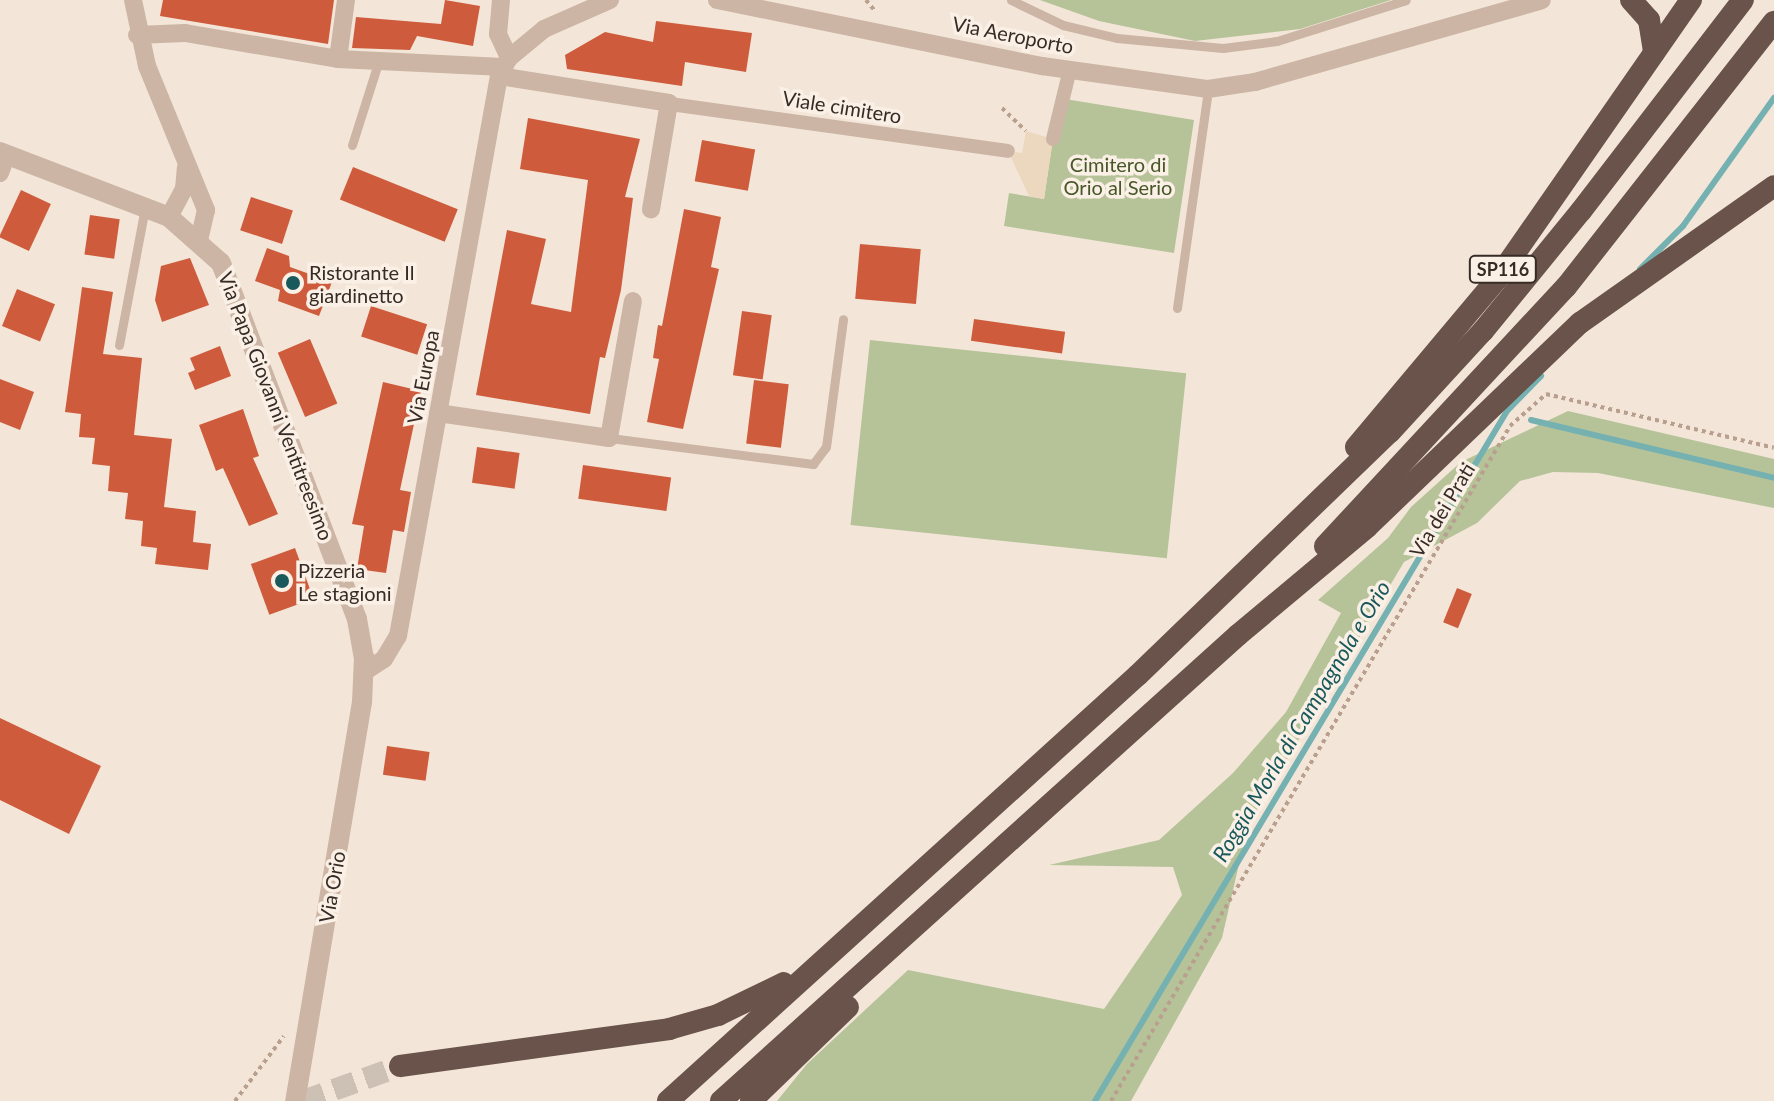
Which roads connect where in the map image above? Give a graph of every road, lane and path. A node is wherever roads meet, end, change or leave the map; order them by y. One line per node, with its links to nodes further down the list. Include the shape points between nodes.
1 (133, 0): 13 (street)
2 (346, 0): 15 (street)
3 (501, 0): 17 (street, via 498,34)
4 (610, 0): 17 (street, via 544,29)
5 (717, 0): 18 (street, Via Aeroporto)
6 (1011, 0): 7 (lane, via 1063,25 1117,38 1223,48 1277,41)
7 (1406, 0)
8 (1542, 0): 19 (street, Via Aeroporto, via 1255,82)
9 (1631, 0): 14 (highway, via 1649,20)
10 (1691, 0): 14 (highway, SP116)
11 (1743, 0): 40 (highway, via 1483,331)
12 (1774, 22): 41 (highway, via 1566,287 1421,448)
13 (137, 35): 15 (street, via 185,33); 27 (street)
14 (1654, 53): 40 (highway, SP116, via 1497,279)
15 (338, 59): 16 (street)
16 (378, 63): 17 (street); 24 (lane)
17 (504, 67): 20 (street); 37 (street, Via Europa)
18 (1070, 69): 19 (street, Via Aeroporto); 23 (street)
19 (1208, 89): 34 (lane)
20 (670, 104): 25 (street, Viale cimitero); 30 (street)
21 (1002, 108): 22 (path)
22 (1026, 131)
23 (1053, 139)
24 (352, 145)
25 (1008, 151)
26 (2, 160): 29 (street, Via Papa Giovanni Ventitreesimo)
27 (186, 168): 31 (street, via 184,189); 32 (street, via 206,210)
28 (1774, 186): 41 (highway, via 1580,323 1367,527)
29 (145, 206): 31 (street, Via Papa Giovanni Ventitreesimo); 36 (lane)
30 (651, 209)
31 (169, 217): 32 (street, Via Papa Giovanni Ventitreesimo)
32 (199, 240): 42 (street, Via Papa Giovanni Ventitreesimo, via 229,279 292,442 357,619)
33 (633, 301): 38 (street)
34 (1177, 308)
35 (843, 319): 38 (lane, via 826,447 813,464)
36 (119, 345)
37 (438, 413): 38 (street); 42 (street, Via Europa, via 398,636 384,659)
38 (610, 438)
39 (1774, 448): 52 (path, Via dei Prati, via 1546,394 1510,426)
40 (1297, 524): 44 (highway)
41 (1238, 635): 43 (highway)
42 (364, 672): 48 (street, Via Orio)
43 (954, 891): 50 (highway); 51 (highway, via 895,964)
44 (832, 953): 46 (highway, via 764,996 669,1029); 49 (highway)
45 (287, 1023): 47 (path, via 274,1055)
46 (400, 1066)
47 (235, 1101)
48 (295, 1101)
49 (668, 1101)
50 (721, 1101)
51 (751, 1101)
52 (1111, 1101)

